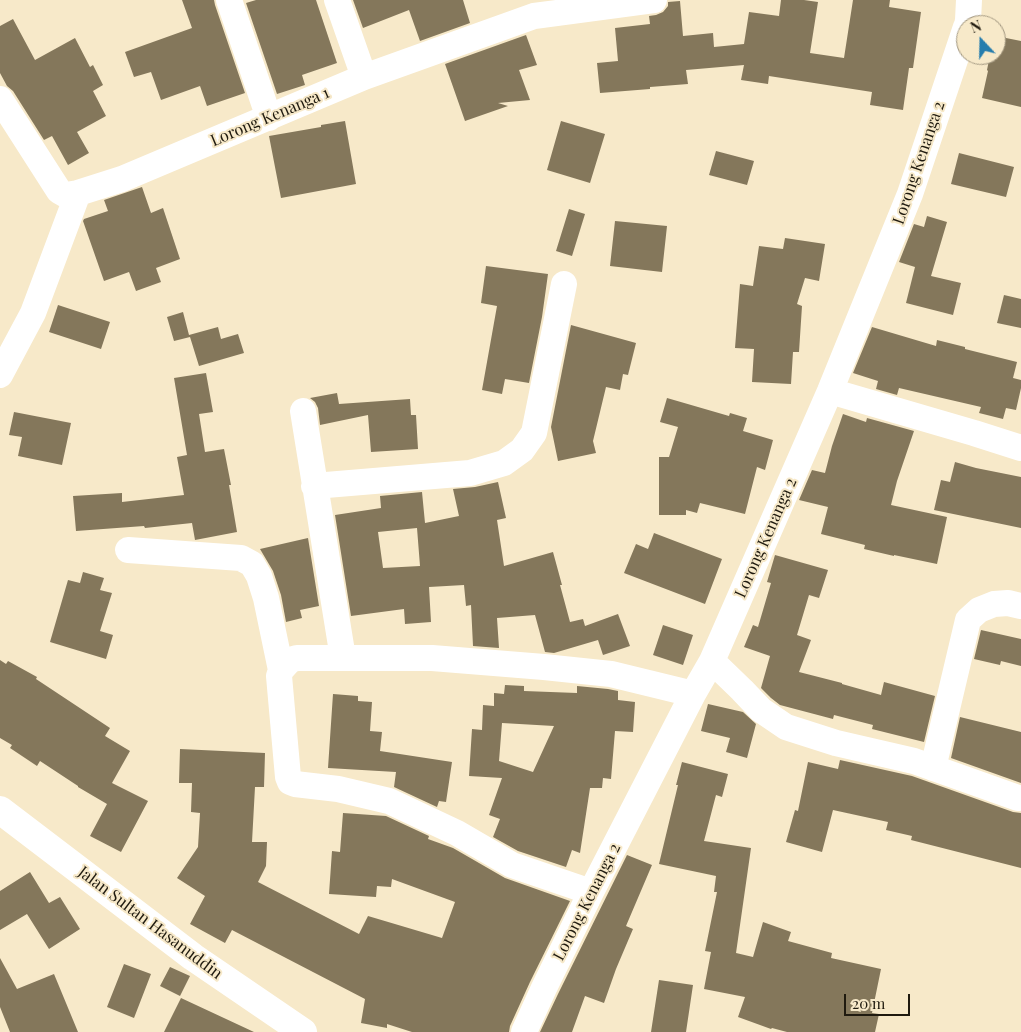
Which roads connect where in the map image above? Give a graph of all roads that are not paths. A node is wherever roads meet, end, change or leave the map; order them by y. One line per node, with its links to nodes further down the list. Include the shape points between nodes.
1 (229, 0): 10 (street)
2 (337, 0): 8 (street)
3 (654, 0): 5 (street, Lorong Kenanga 1)
4 (969, 0): 6 (street, Lorong Kenanga 2)
5 (534, 8): 8 (street, Lorong Kenanga 1)
6 (968, 15)
7 (956, 56): 15 (street, Lorong Kenanga 2, via 910,194)
8 (364, 77): 10 (street, Lorong Kenanga 1)
9 (0, 98): 11 (street)
10 (269, 118): 12 (street, Lorong Kenanga 1, via 122,179)
11 (13, 141): 12 (street, via 59,191 66,195)
12 (78, 193): 14 (street, via 33,313)
13 (564, 284): 18 (street, via 534,433 522,450 504,463 470,473)
14 (0, 375)
15 (830, 391): 17 (street); 22 (street, Lorong Kenanga 2)
16 (303, 411): 18 (street)
17 (1021, 448)
18 (314, 486): 21 (street)
19 (128, 550): 23 (street, via 241,558 252,564 266,598)
20 (1021, 606): 25 (street, via 994,604 979,610 968,620)
21 (343, 658): 23 (street, via 297,658 290,660); 24 (street, via 432,658 544,666 611,674)
22 (712, 661): 24 (street, Lorong Kenanga 2); 25 (street, via 761,710 786,727)
23 (281, 670): 28 (street, via 290,782 389,801 512,865)
24 (693, 694): 28 (street, Lorong Kenanga 2)
25 (933, 768): 26 (street)
26 (1018, 798)
27 (0, 810): 29 (street, Jalan Sultan Hasanuddin, via 193,957)
28 (591, 892): 30 (street, Lorong Kenanga 2)
29 (303, 1032)
30 (524, 1032)

